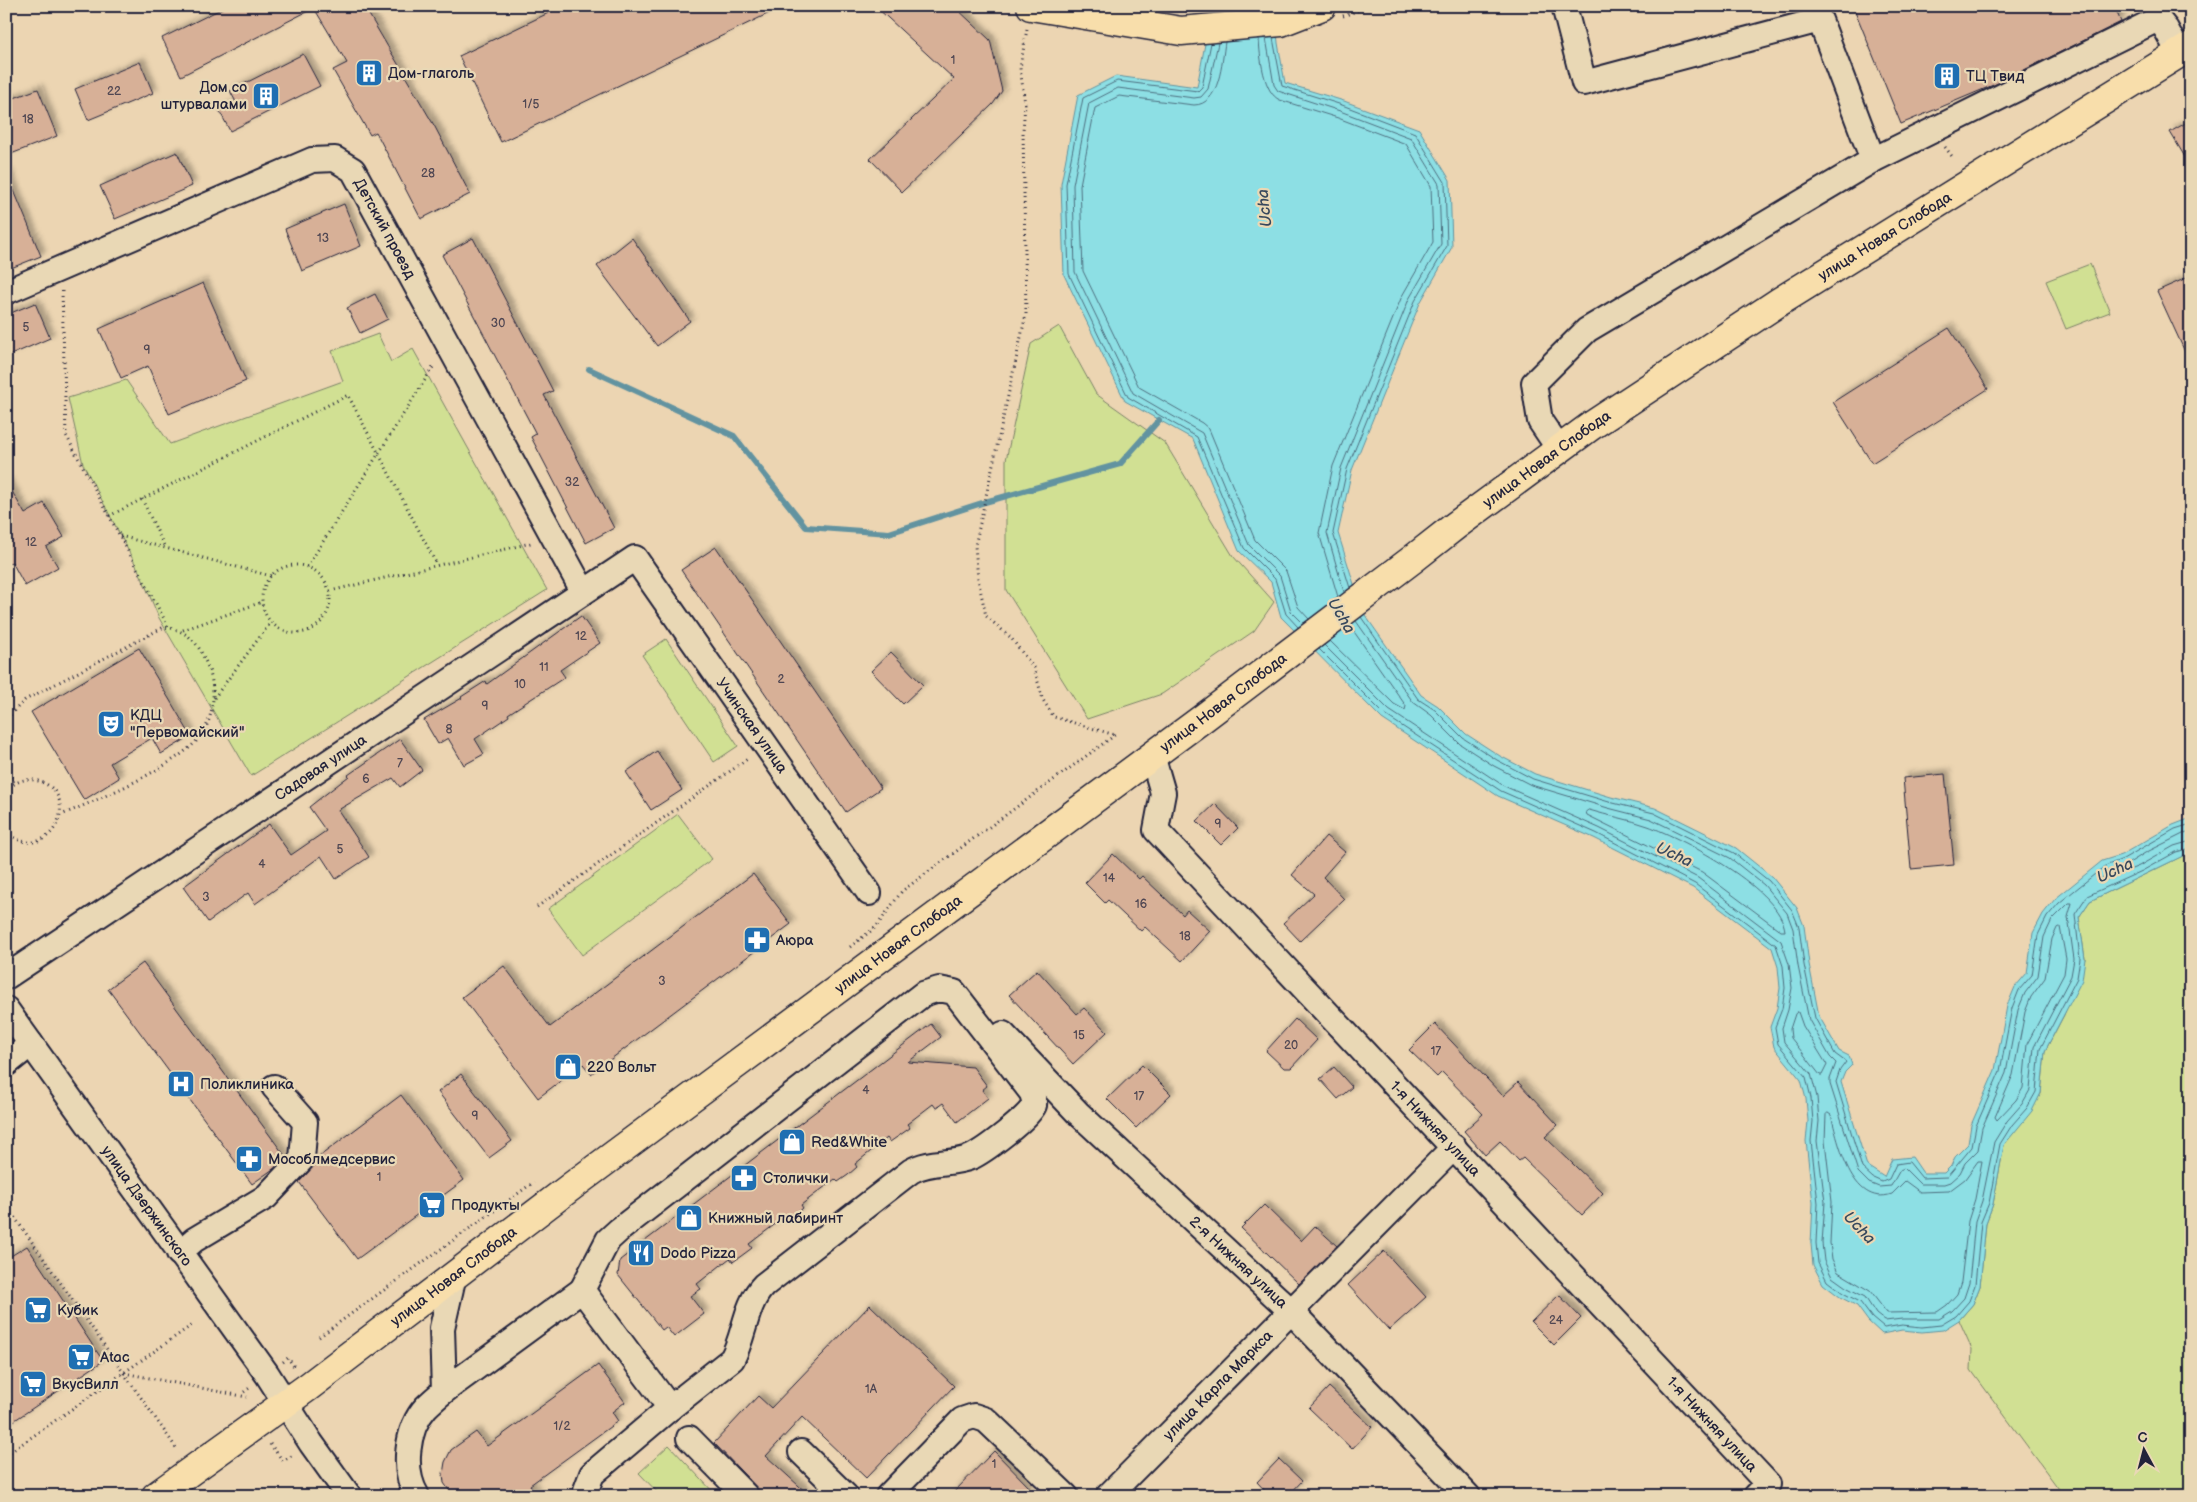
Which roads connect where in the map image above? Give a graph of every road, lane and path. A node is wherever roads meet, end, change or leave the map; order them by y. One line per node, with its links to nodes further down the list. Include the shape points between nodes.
1 (1322, 6): 3 (main road, via 1281,22 1181,31)
2 (1564, 6): 6 (street, via 1584,83 1820,20)
3 (1031, 7): 38 (path, via 1020,68 1025,104 1026,314 975,546 978,579 986,616 1011,638 1034,668 1043,700 1054,716 1115,735 902,891)
4 (2156, 13): 5 (street); 6 (street)
5 (2185, 49): 10 (main road, улица Новая Слобода, via 1779,302)
6 (1873, 160): 10 (street, via 1587,330 1534,383 1540,421)
7 (61, 268): 8 (street, Детский проезд); 9 (street, Детский проезд, via 312,160 335,158 353,170); 13 (path, via 66,435)
8 (6, 292)
9 (448, 344): 11 (path); 15 (street, Детский проезд)
10 (1559, 449): 30 (main road, улица Новая Слобода)
11 (380, 452): 12 (path, via 348,395); 18 (path); 19 (path)
12 (142, 499): 13 (path); 16 (path)
13 (109, 516): 14 (path)
14 (120, 536): 16 (path); 25 (path)
15 (554, 538): 18 (path); 22 (street, Детский проезд)
16 (165, 548): 20 (path)
17 (635, 558): 22 (street, Садовая улица); 29 (street, Учинская улица)
18 (437, 565): 21 (path)
19 (307, 567): 20 (path, via 284,567); 21 (path, via 325,580)
20 (271, 576): 23 (path, via 263,591)
21 (330, 591): 24 (path, via 328,613 312,630 290,633)
22 (583, 591): 39 (street, Садовая улица)
23 (262, 602): 24 (path); 26 (path)
24 (271, 622): 27 (path)
25 (170, 628): 26 (path); 28 (path, via 151,633 25,700 9,716)
26 (182, 631): 27 (path, via 192,638 203,656 212,678)
27 (213, 698): 34 (path, via 204,732 192,746 104,798)
28 (6, 729)
29 (766, 747): 36 (street, Учинская улица); 37 (path)
30 (1152, 755): 45 (street, 1-я Нижняя улица, via 1163,793 1156,830); 48 (main road, улица Новая Слобода)
31 (6, 768): 32 (path)
32 (16, 784): 33 (path); 34 (path, via 31,780 50,787 57,795)
33 (6, 791)
34 (61, 814): 35 (path, via 52,833 34,842 24,842)
35 (6, 832)
36 (869, 893)
37 (537, 907)
38 (876, 927)
39 (6, 977)
40 (6, 1010): 42 (street, улица Дзержинского)
41 (1003, 1034): 50 (street, 2-я Нижняя улица, via 1078,1112)
42 (31, 1044): 43 (street); 47 (street, улица Дзержинского)
43 (6, 1064)
44 (274, 1087): 47 (street, via 305,1122 302,1159 266,1197 194,1240)
45 (1454, 1147): 50 (street, улица Карла Маркса); 61 (street, 1-я Нижняя улица)
46 (6, 1205): 52 (path)
47 (179, 1253): 55 (street, улица Дзержинского)
48 (454, 1276): 53 (street, via 442,1328); 55 (main road, улица Новая Слобода)
49 (582, 1290): 53 (street); 56 (street); 56 (street, via 608,1240 619,1230 923,994 939,989 954,992 1032,1094 1034,1104 1030,1114 979,1153 927,1164 911,1171 764,1285 757,1292 732,1359)
50 (1290, 1310): 70 (street, улица Карла Маркса); 71 (street, 2-я Нижняя улица)
51 (192, 1325): 52 (path)
52 (123, 1373): 54 (path); 58 (path); 60 (path)
53 (444, 1391): 64 (street, via 425,1408 415,1426 409,1449 408,1475)
54 (247, 1397)
55 (286, 1404): 62 (main road, улица Новая Слобода); 63 (street, улица Дзержинского)
56 (670, 1408): 65 (street, via 592,1474 586,1490)
57 (690, 1438): 66 (street)
58 (177, 1449)
59 (801, 1452): 67 (street)
60 (6, 1455)
61 (1767, 1492)
62 (156, 1496)
63 (350, 1496)
64 (416, 1496)
65 (588, 1496)
66 (746, 1496)
67 (846, 1496)
68 (888, 1496): 69 (street, via 962,1420 974,1416 986,1420)
69 (1066, 1496)
70 (1108, 1496)
71 (1468, 1496)

